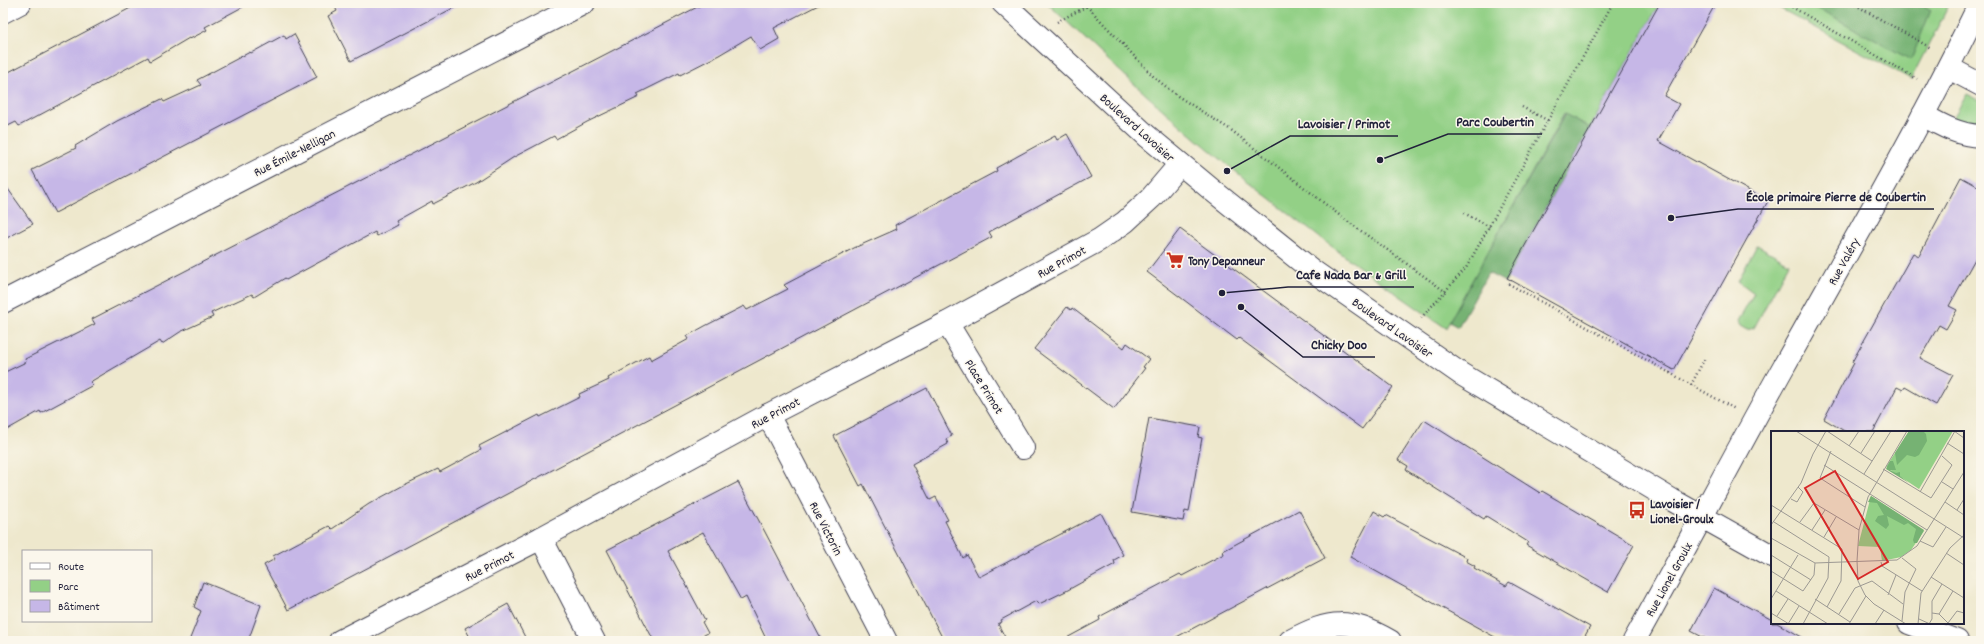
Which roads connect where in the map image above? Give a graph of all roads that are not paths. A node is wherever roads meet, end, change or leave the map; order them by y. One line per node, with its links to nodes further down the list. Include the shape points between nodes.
1 (20, 3): 5 (street)
2 (584, 3): 11 (street, Rue Émile-Nelligan)
3 (1003, 3): 10 (street, Boulevard Lavoisier)
4 (1980, 3): 6 (street, Rue Valéry)
5 (3, 12)
6 (1951, 64): 7 (street); 8 (street, Rue Valéry)
7 (1981, 85)
8 (1924, 115): 9 (street, via 1949,129); 15 (street, Rue Valéry)
9 (1981, 136)
10 (1180, 164): 12 (street, Rue Primot, via 1151,198 1104,237); 15 (street, Boulevard Lavoisier, via 1313,271 1404,336 1461,374)
11 (3, 302)
12 (947, 323): 13 (street, Rue Primot); 14 (street, Place Primot)
13 (768, 416): 16 (street, Rue Primot); 21 (street, Rue Victorin)
14 (1023, 448)
15 (1702, 517): 17 (street, Boulevard Lavoisier); 24 (street, Rue Lionel Groulx)
16 (541, 538): 19 (street, Rue Primot); 20 (street)
17 (1771, 555)
18 (1912, 624): 25 (street)
19 (345, 638)
20 (594, 641)
21 (886, 641)
22 (1290, 641): 23 (street, via 1324,625 1342,623 1360,626)
23 (1390, 641)
24 (1634, 641)
25 (1957, 641)

